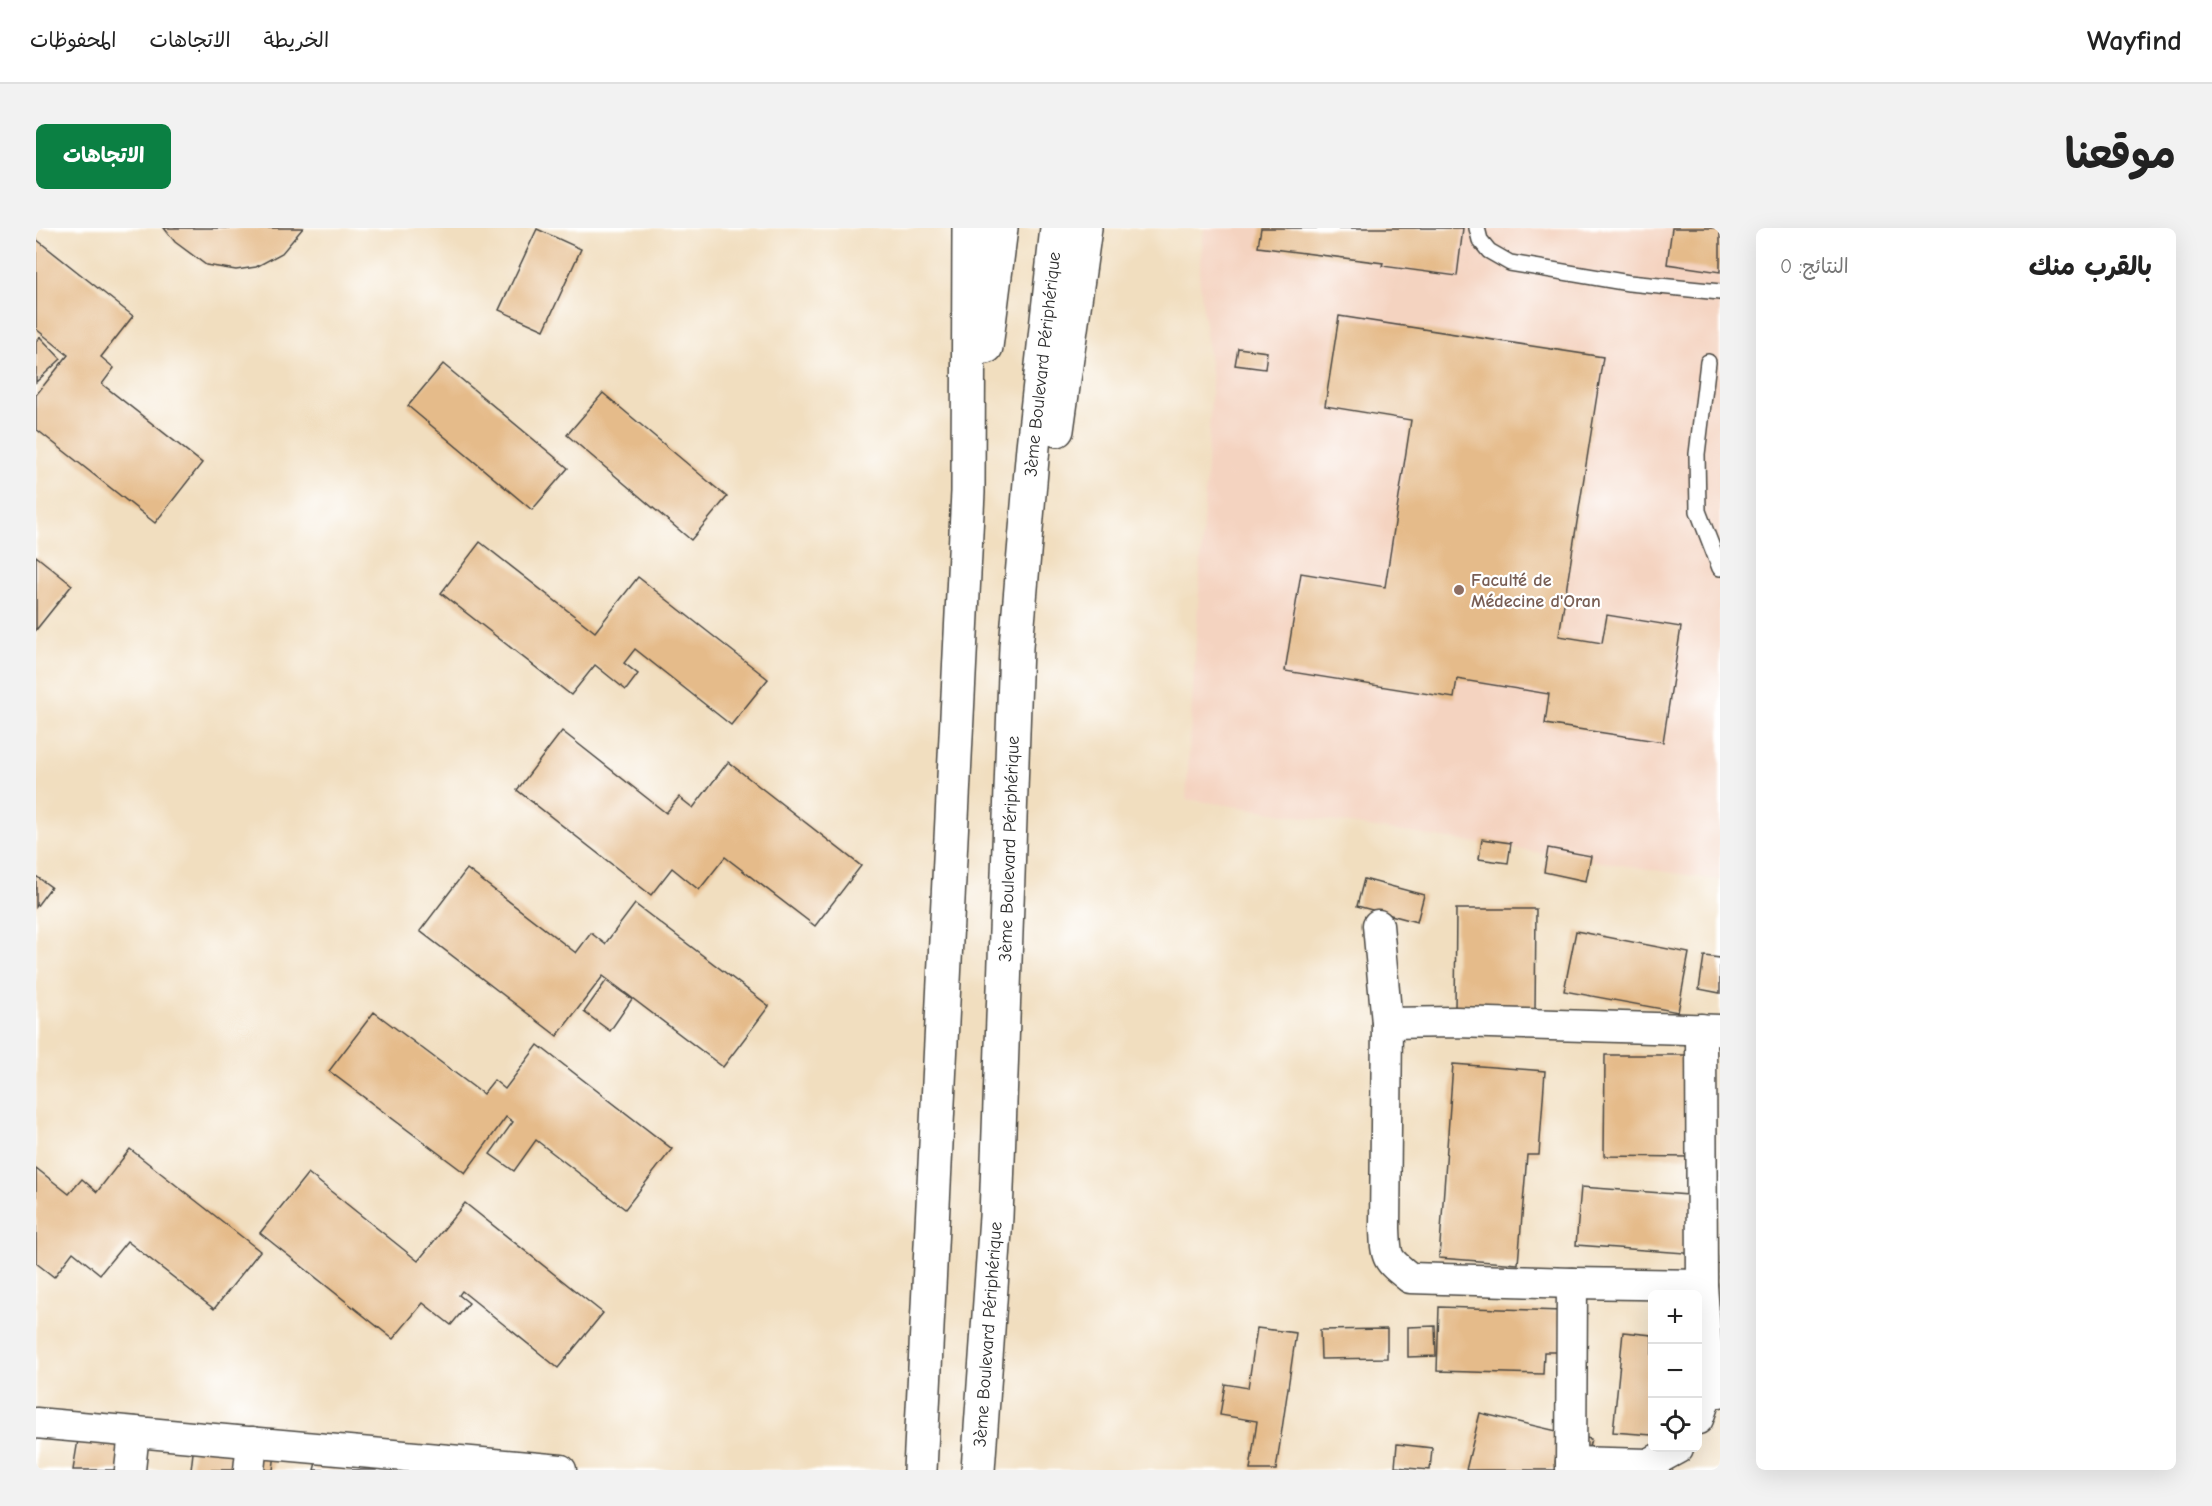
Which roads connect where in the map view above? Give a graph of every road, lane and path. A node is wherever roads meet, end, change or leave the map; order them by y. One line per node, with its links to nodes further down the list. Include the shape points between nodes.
1 (969, 228): 8 (highway)
2 (1001, 228): 8 (highway)
3 (1057, 228): 10 (highway, 3ème Boulevard Périphérique)
4 (1085, 228): 10 (highway, via 1052,468)
5 (1477, 228): 6 (lane, via 1489,251 1510,263 1629,283)
6 (1720, 292)
7 (1708, 362): 9 (lane, via 1697,454 1698,512)
8 (968, 492): 26 (highway)
9 (1720, 568)
10 (1016, 647): 27 (highway, 3ème Boulevard Périphérique, via 996,1217)
11 (1378, 925): 12 (street)
12 (1387, 1023): 13 (street); 14 (street, via 1385,1228 1390,1262 1410,1278)
13 (1711, 1030): 15 (street)
14 (1572, 1284): 15 (street); 23 (street)
15 (1702, 1285): 16 (street)
16 (1715, 1390): 17 (street)
17 (1702, 1412)
18 (36, 1423): 19 (street)
19 (134, 1432): 21 (street); 24 (street)
20 (1671, 1452): 23 (street, via 1649,1464)
21 (251, 1456): 22 (street)
22 (384, 1462): 25 (street)
23 (1571, 1466)
24 (130, 1470)
25 (561, 1470)
26 (920, 1470)
27 (978, 1470)

